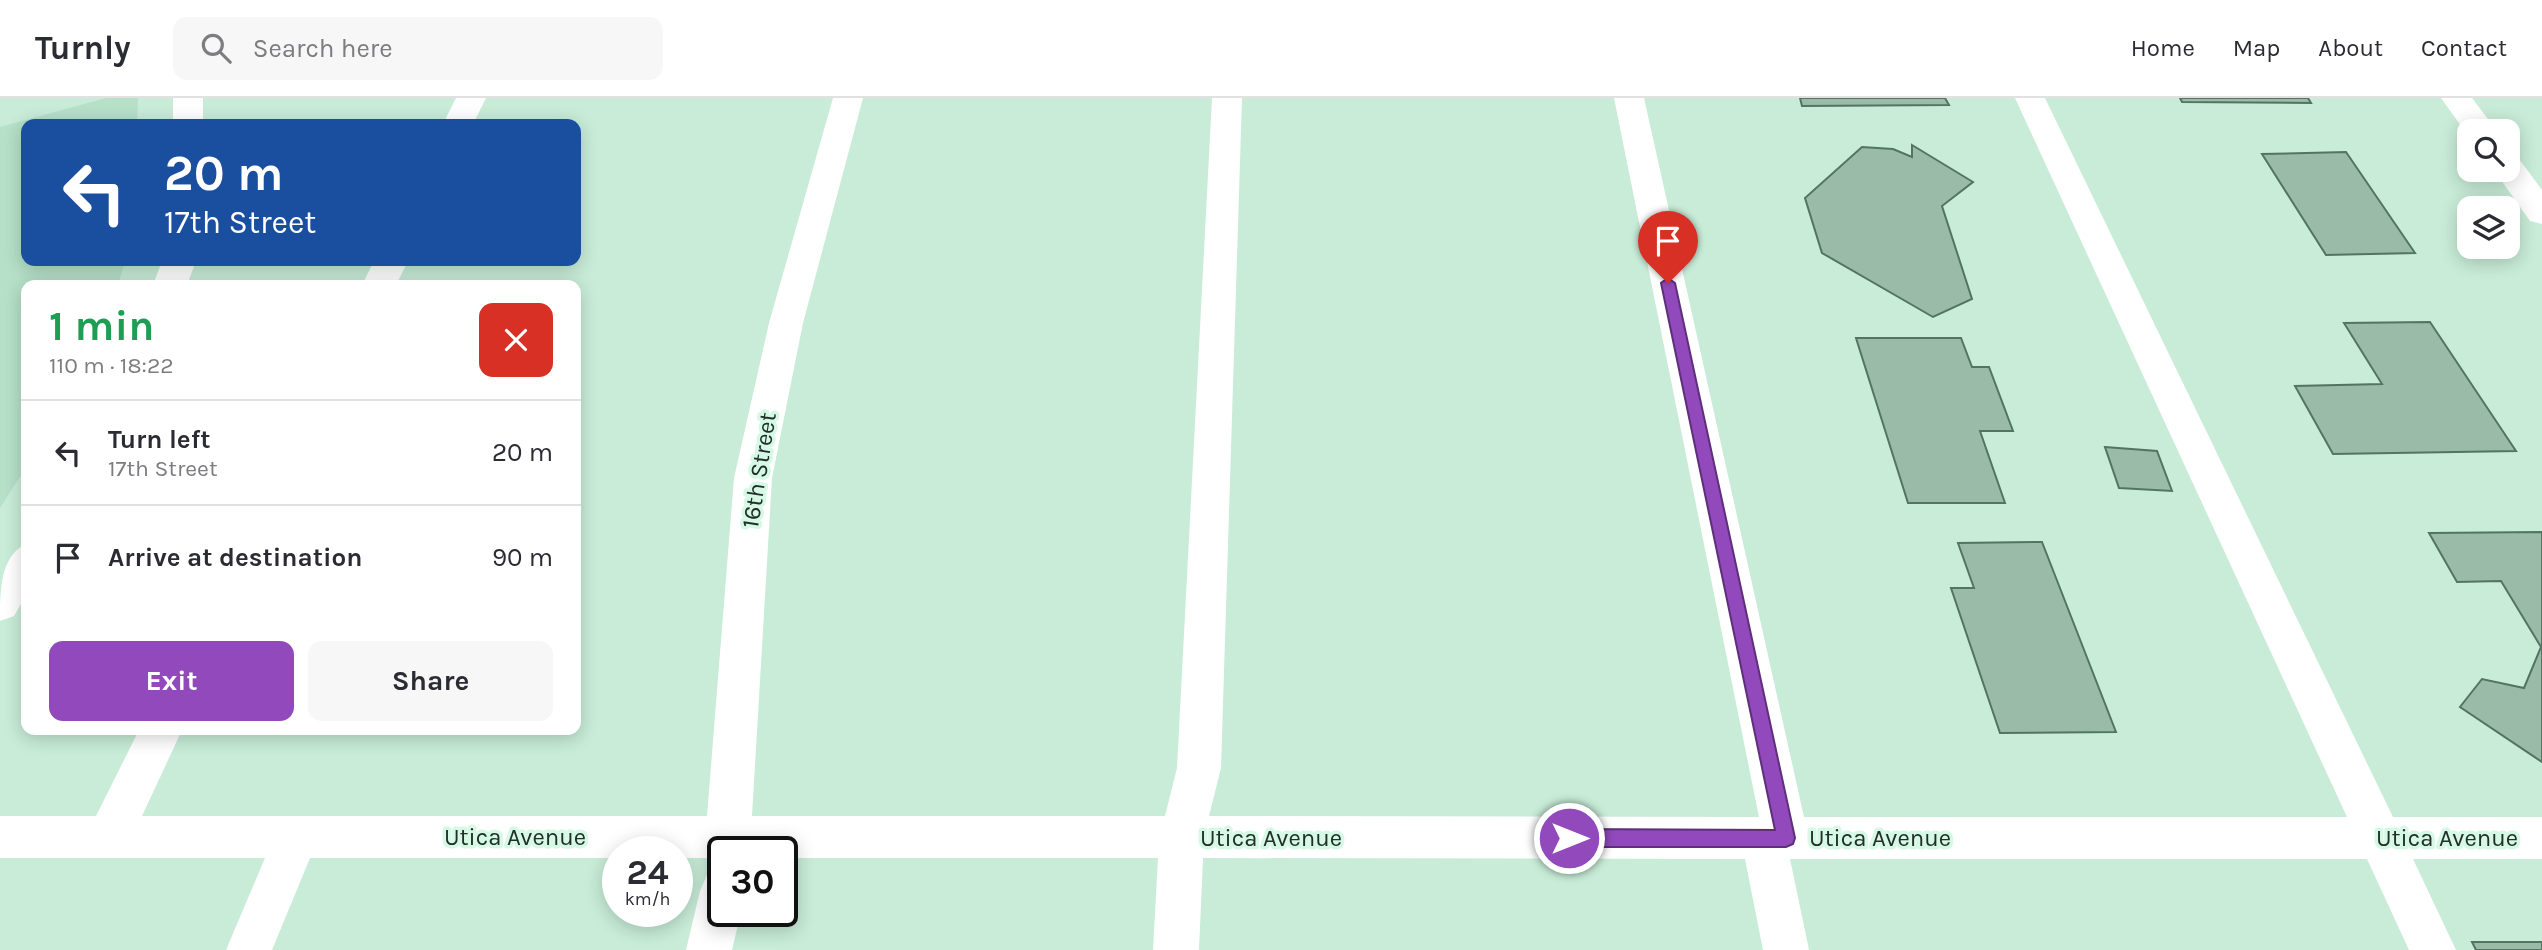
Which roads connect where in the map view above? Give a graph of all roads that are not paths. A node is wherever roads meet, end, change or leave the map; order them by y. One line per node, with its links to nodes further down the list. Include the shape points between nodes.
1 (188, 98): 8 (street)
2 (471, 98): 9 (street)
3 (848, 98): 16 (street, 16th Street, via 786,323 752,478)
4 (1227, 98): 20 (street, via 1199,768)
5 (1629, 98): 21 (street)
6 (2030, 98): 22 (street)
7 (2456, 98): 10 (street)
8 (188, 119)
9 (460, 119)
10 (2472, 119)
11 (2519, 182): 12 (street)
12 (2542, 214)
13 (21, 568): 14 (street)
14 (0, 604)
15 (159, 735): 18 (street)
16 (729, 836)
17 (0, 837): 18 (street, Utica Avenue)
18 (109, 837): 19 (street, Utica Avenue)
19 (296, 837): 25 (street, Utica Avenue); 27 (street)
20 (1181, 838): 21 (street, Utica Avenue); 24 (street, Utica Avenue); 29 (street)
21 (1774, 838): 22 (street, Utica Avenue); 30 (street)
22 (2380, 838): 23 (street, Utica Avenue); 31 (street)
23 (2542, 838)
24 (798, 844)
25 (707, 845)
26 (714, 927): 28 (street)
27 (249, 950)
28 (709, 950)
29 (1176, 950)
30 (1786, 950)
31 (2433, 950)

